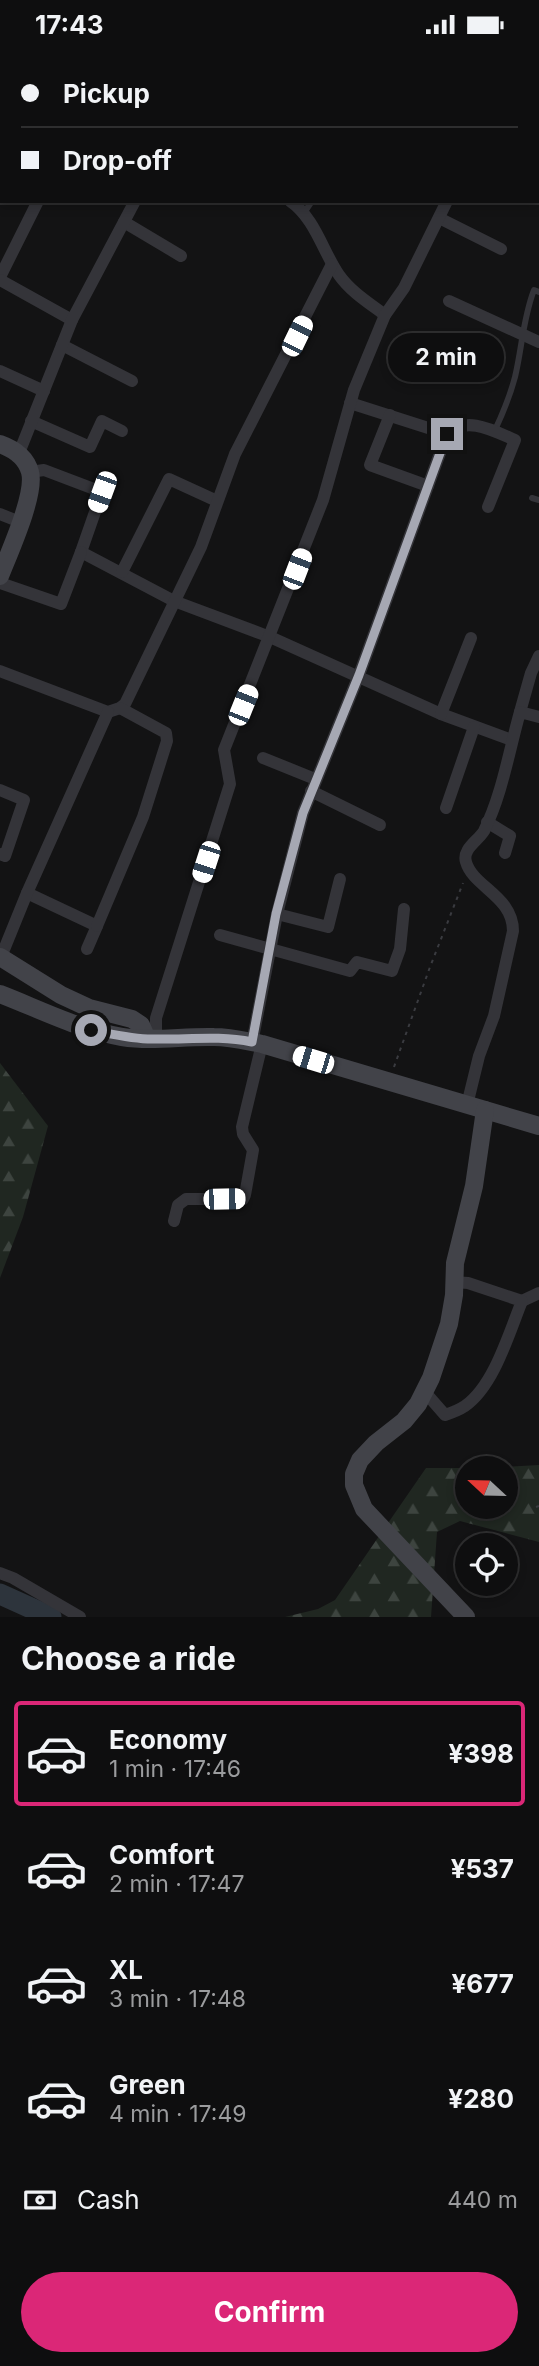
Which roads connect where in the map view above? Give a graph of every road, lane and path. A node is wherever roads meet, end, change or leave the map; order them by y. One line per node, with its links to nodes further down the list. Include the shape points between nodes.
1 (37, 203): 12 (street)
2 (134, 203): 8 (street)
3 (292, 203): 6 (street)
4 (311, 203): 6 (lane)
5 (446, 203): 7 (street)
6 (303, 215): 11 (street)
7 (439, 218): 9 (street); 15 (street)
8 (124, 222): 10 (street); 16 (street)
9 (501, 249)
10 (181, 256)
11 (332, 264): 15 (street, via 352,290); 33 (street, via 235,454)
12 (0, 279): 16 (street)
13 (539, 292): 17 (lane, via 534,290)
14 (449, 301): 17 (street)
15 (385, 315): 23 (street)
16 (72, 320): 19 (street)
17 (522, 334): 18 (street); 27 (lane, via 515,375)
18 (539, 342)
19 (62, 345): 21 (street); 22 (street)
20 (0, 371): 22 (street)
21 (132, 381)
22 (44, 391): 25 (street)
23 (350, 403): 24 (street); 42 (street, via 323,500)
24 (390, 415): 28 (street); 32 (street, via 370,465)
25 (31, 421): 26 (street, via 90,447 102,421); 30 (street)
26 (122, 431)
27 (495, 432): 28 (street, via 462,424); 34 (street, via 515,440)
28 (447, 434): 32 (street)
29 (0, 444): 30 (street)
30 (19, 453): 31 (street)
31 (30, 472): 36 (street); 37 (street, via 44,470 102,492)
32 (428, 486): 46 (street)
33 (217, 501): 38 (street, via 169,479); 41 (street)
34 (488, 507)
35 (0, 514): 36 (street)
36 (20, 522): 39 (street)
37 (80, 552): 38 (street); 40 (street, via 61,604)
38 (122, 572): 41 (street)
39 (0, 576)
40 (0, 583)
41 (174, 601): 42 (street); 48 (street, via 130,698)
42 (270, 637): 46 (street); 73 (street, via 224,750 230,784)
43 (471, 638): 50 (street)
44 (539, 656): 47 (street)
45 (0, 671): 48 (street)
46 (359, 675): 50 (street); 55 (street)
47 (535, 675): 49 (street)
48 (114, 710): 64 (street); 67 (street, via 166,733 167,741 143,817)
49 (520, 712): 51 (street); 53 (street)
50 (441, 714): 52 (street)
51 (539, 717)
52 (474, 727): 53 (street); 57 (street)
53 (512, 740): 58 (street)
54 (263, 758): 55 (street)
55 (313, 785): 59 (street); 66 (street)
56 (0, 790): 61 (street, via 24,800 5,856)
57 (446, 808)
58 (487, 822): 60 (street, via 510,836); 62 (street, via 466,852)
59 (380, 825)
60 (505, 853)
61 (0, 854)
62 (470, 869): 75 (path); 76 (street, via 503,904 513,931)
63 (340, 879): 66 (street, via 328,927)
64 (27, 893): 67 (street); 71 (street)
65 (404, 909): 69 (street, via 400,949 392,971 357,962 350,971)
66 (276, 914): 69 (street)
67 (97, 926): 70 (street)
68 (220, 935): 69 (street)
69 (269, 948): 74 (street)
70 (87, 949)
71 (0, 957): 73 (street, via 61,995 132,1019)
72 (0, 994): 73 (street, via 91,1030)
73 (151, 1039): 74 (street, via 212,1037)
74 (257, 1043): 75 (street); 79 (street, via 242,1127 253,1150 245,1195 243,1199 186,1199 178,1205)
75 (388, 1082): 76 (street)
76 (467, 1105): 77 (street)
77 (485, 1110): 78 (street); 80 (street)
78 (539, 1126)
79 (174, 1221)
80 (454, 1282): 82 (street); 83 (street, via 449,1324)
81 (539, 1293): 82 (street)
82 (522, 1301): 83 (street, via 480,1393 463,1408 444,1415)
83 (424, 1391): 86 (street, via 404,1421 360,1460 354,1485 364,1509)
84 (0, 1573): 85 (street)
85 (80, 1617)
86 (466, 1617)

